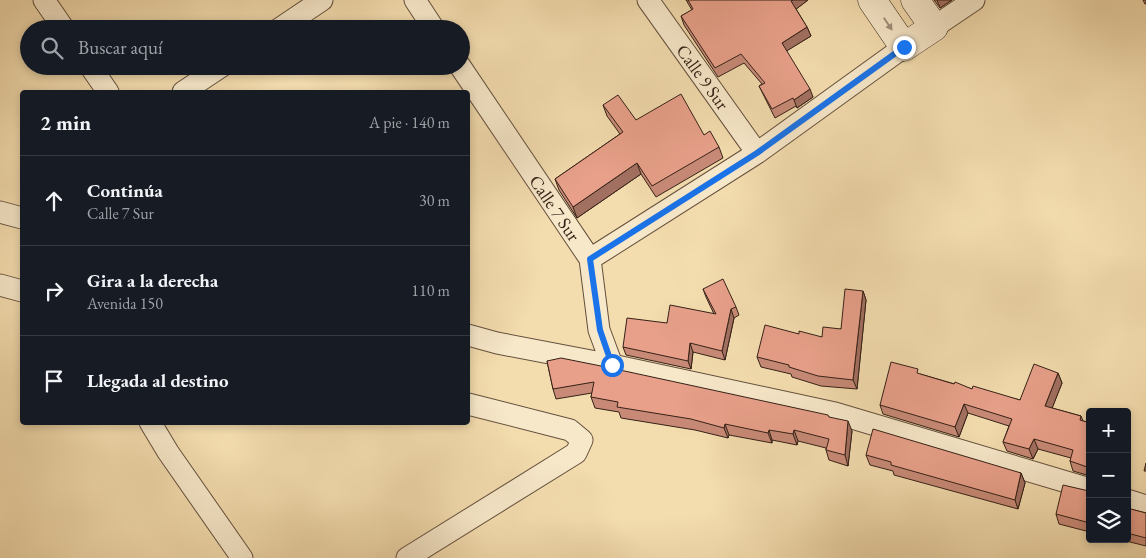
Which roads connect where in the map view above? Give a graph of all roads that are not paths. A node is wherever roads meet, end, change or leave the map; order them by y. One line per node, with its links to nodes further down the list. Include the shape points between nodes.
1 (44, 0): 8 (street)
2 (322, 0): 9 (street)
3 (415, 0): 10 (street)
4 (648, 0): 18 (street, Calle 9 Sur)
5 (872, 0): 12 (street, one-way to 12)
6 (915, 0): 11 (street)
7 (974, 0): 11 (street)
8 (58, 20)
9 (292, 20)
10 (428, 20)
11 (934, 27): 12 (street)
12 (904, 47): 18 (street)
13 (96, 75): 16 (street)
14 (208, 75): 17 (street)
15 (466, 75): 21 (street, Calle 7 Sur)
16 (107, 90)
17 (186, 90)
18 (757, 153): 21 (street)
19 (0, 212): 20 (street)
20 (20, 217)
21 (590, 259): 25 (street, Calle 7 Sur, via 600,330)
22 (0, 285): 23 (street)
23 (20, 290)
24 (470, 336): 25 (street)
25 (612, 365): 28 (street, via 835,413)
26 (470, 405): 32 (street, via 570,430 582,440 576,453)
27 (152, 425): 31 (street)
28 (1086, 488)
29 (1131, 501): 30 (street)
30 (1146, 506)
31 (242, 558)
32 (407, 558)

